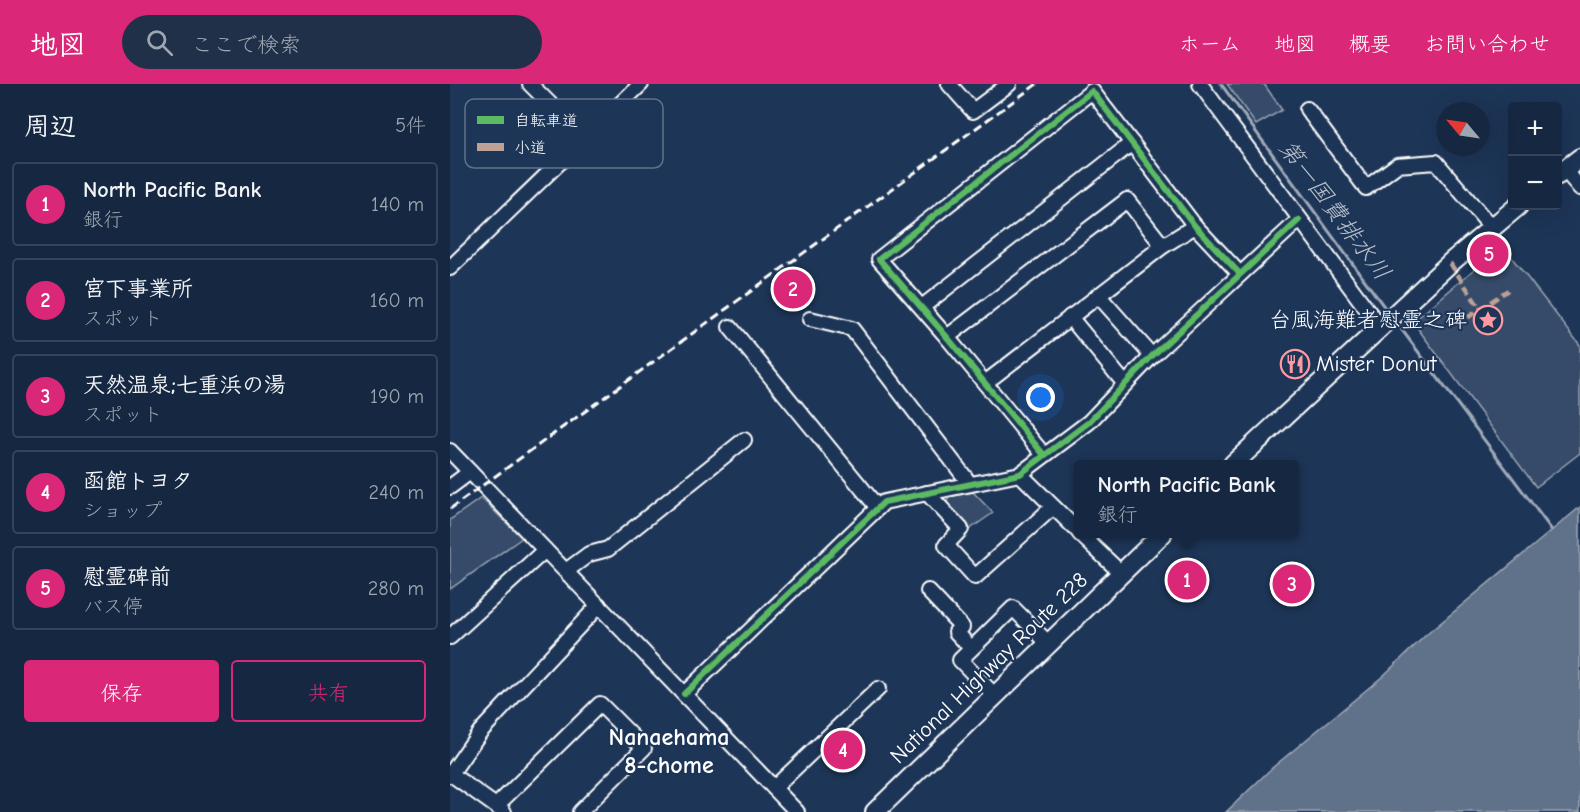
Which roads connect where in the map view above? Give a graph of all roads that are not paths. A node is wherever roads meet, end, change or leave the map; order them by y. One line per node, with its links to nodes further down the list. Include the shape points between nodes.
1 (530, 84): 6 (street)
2 (641, 84): 7 (street)
3 (949, 84): 4 (street, via 973,111)
4 (1009, 84)
5 (1200, 84): 16 (street)
6 (545, 99)
7 (625, 99)
8 (1307, 109): 18 (street, via 1366,188 1397,165 1436,162)
9 (1132, 142): 17 (street); 23 (street); 23 (street, via 1092,91 879,259)
10 (1580, 158): 12 (highway)
11 (554, 168): 20 (street)
12 (1562, 172)
13 (1562, 174): 14 (street)
14 (1580, 189)
15 (1513, 210): 18 (highway)
16 (1299, 220): 21 (street); 26 (street)
17 (1195, 226): 19 (street); 21 (street)
18 (1491, 227): 26 (highway)
19 (1163, 246): 22 (street); 28 (street, via 1127,200)
20 (450, 268)
21 (1240, 274): 29 (street)
22 (1098, 295): 24 (street); 29 (street)
23 (922, 307): 28 (street)
24 (1070, 317): 30 (street); 31 (street)
25 (810, 319): 38 (street, via 852,329)
26 (1383, 325): 35 (highway)
27 (730, 327): 42 (street)
28 (947, 337): 30 (street)
29 (1152, 356): 31 (street)
30 (985, 383): 34 (street)
31 (1125, 384): 34 (street, via 1089,422)
32 (744, 440): 47 (street, via 608,549 589,554)
33 (450, 451): 36 (street)
34 (1044, 455): 37 (street)
35 (1238, 460)
36 (470, 472): 39 (street); 46 (street)
37 (1020, 474): 38 (street); 41 (street)
38 (970, 484): 40 (street)
39 (450, 487)
40 (927, 493): 41 (street, via 961,529 946,545 975,577); 42 (street, via 884,502)
41 (1053, 507): 43 (street)
42 (878, 508): 55 (street)
43 (1074, 527)
44 (1085, 538): 48 (street)
45 (1158, 538): 48 (highway, National Highway Route 228)
46 (545, 550): 47 (street); 51 (street)
47 (566, 571): 50 (street)
48 (1121, 573): 52 (highway, National Highway Route 228)
49 (927, 591): 53 (street, via 962,627 956,632)
50 (599, 605): 55 (street); 57 (street, via 480,732)
51 (450, 637)
52 (1049, 644): 53 (street, via 1013,608); 56 (highway, National Highway Route 228)
53 (971, 648): 56 (street, via 960,660)
54 (878, 688): 58 (street)
55 (684, 694): 58 (street)
56 (995, 696): 62 (highway, National Highway Route 228)
57 (451, 775): 59 (street)
58 (774, 788): 61 (street)
59 (500, 809): 60 (street, via 600,704 644,748)
60 (580, 812)
61 (797, 812)
62 (875, 812)

